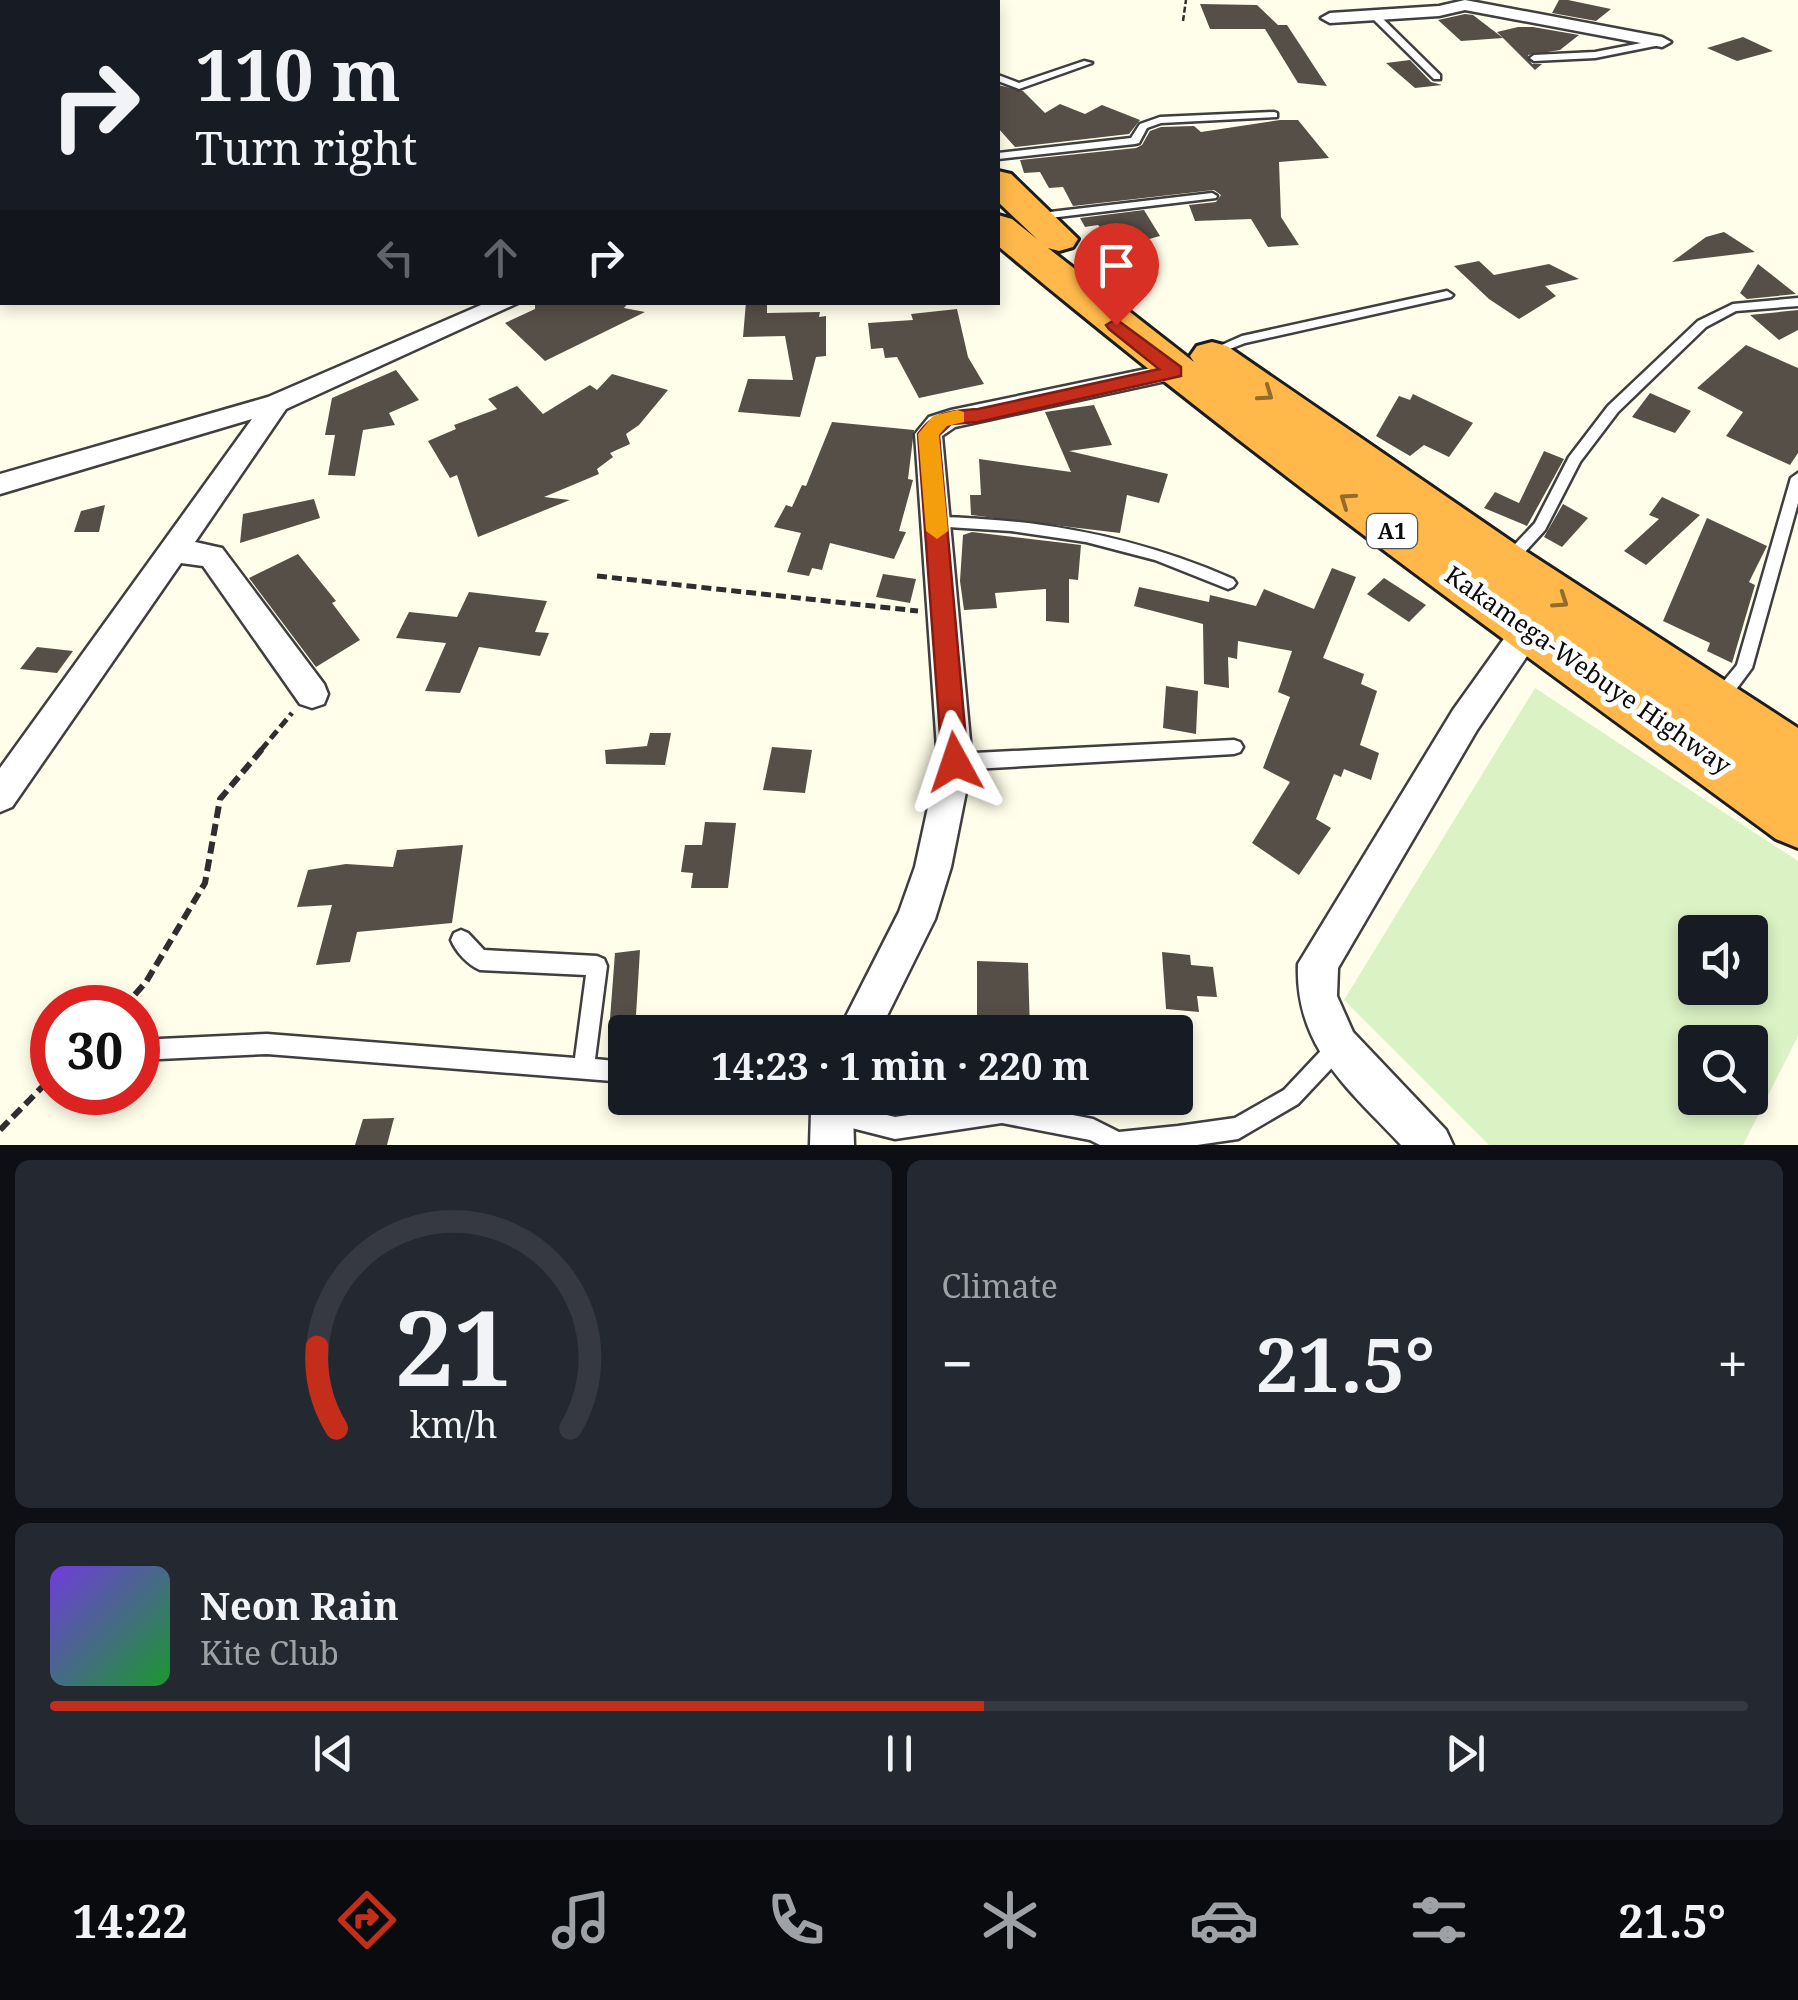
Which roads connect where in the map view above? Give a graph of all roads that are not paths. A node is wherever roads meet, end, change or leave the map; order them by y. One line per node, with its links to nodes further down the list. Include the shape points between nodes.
1 (1461, 3): 2 (street, via 1440,11); 4 (street)
2 (1374, 15): 3 (street); 7 (lane)
3 (1330, 18)
4 (1662, 42): 5 (lane)
5 (1534, 58)
6 (1087, 62): 8 (lane, via 1019,86)
7 (1437, 78)
8 (1000, 79)
9 (1274, 114): 10 (lane, via 1160,120 1144,126 1135,141)
10 (1000, 156)
11 (1000, 187): 13 (highway, Kakamega-Webuye Highway / A1)
12 (1212, 196): 13 (lane)
13 (1015, 222): 17 (highway, Kakamega-Webuye Highway / A1)
14 (1447, 294): 17 (lane, via 1242,340)
15 (1798, 302): 23 (lane, via 1733,308 1702,324 1613,409 1574,460 1540,526)
16 (501, 305): 18 (street)
17 (1192, 363): 21 (street, via 940,421 928,434); 23 (highway, Kakamega-Webuye Highway / A1, one-way to 23); 25 (highway, Kakamega-Webuye Highway / A1, one-way to 17)
18 (277, 403): 20 (street); 22 (street)
19 (1798, 478): 27 (lane, via 1744,668)
20 (0, 484)
21 (937, 522): 24 (lane, via 1042,531 1146,550); 30 (street)
22 (176, 551): 26 (street, via 212,556); 31 (street)
23 (1506, 564): 27 (highway, Kakamega-Webuye Highway / A1, one-way to 27)
24 (1228, 583)
25 (1530, 628): 32 (highway, Kakamega-Webuye Highway / A1); 35 (street, via 1465,720 1318,964 1317,997)
26 (312, 694)
27 (1716, 704): 29 (highway, Kakamega-Webuye Highway / A1)
28 (1234, 747): 30 (lane)
29 (1798, 760)
30 (955, 762): 34 (street, via 916,919)
31 (0, 796)
32 (1798, 820)
33 (461, 940): 37 (lane, via 480,960 597,966)
34 (867, 1015)
35 (1338, 1047): 41 (lane, via 1292,1097 1238,1128 1118,1142 1094,1130); 42 (street)
36 (160, 1049): 37 (lane, via 267,1044)
37 (584, 1067): 38 (lane)
38 (608, 1070)
39 (836, 1115): 40 (lane, via 896,1128)
40 (982, 1115)
41 (1017, 1115)
42 (1431, 1145)

